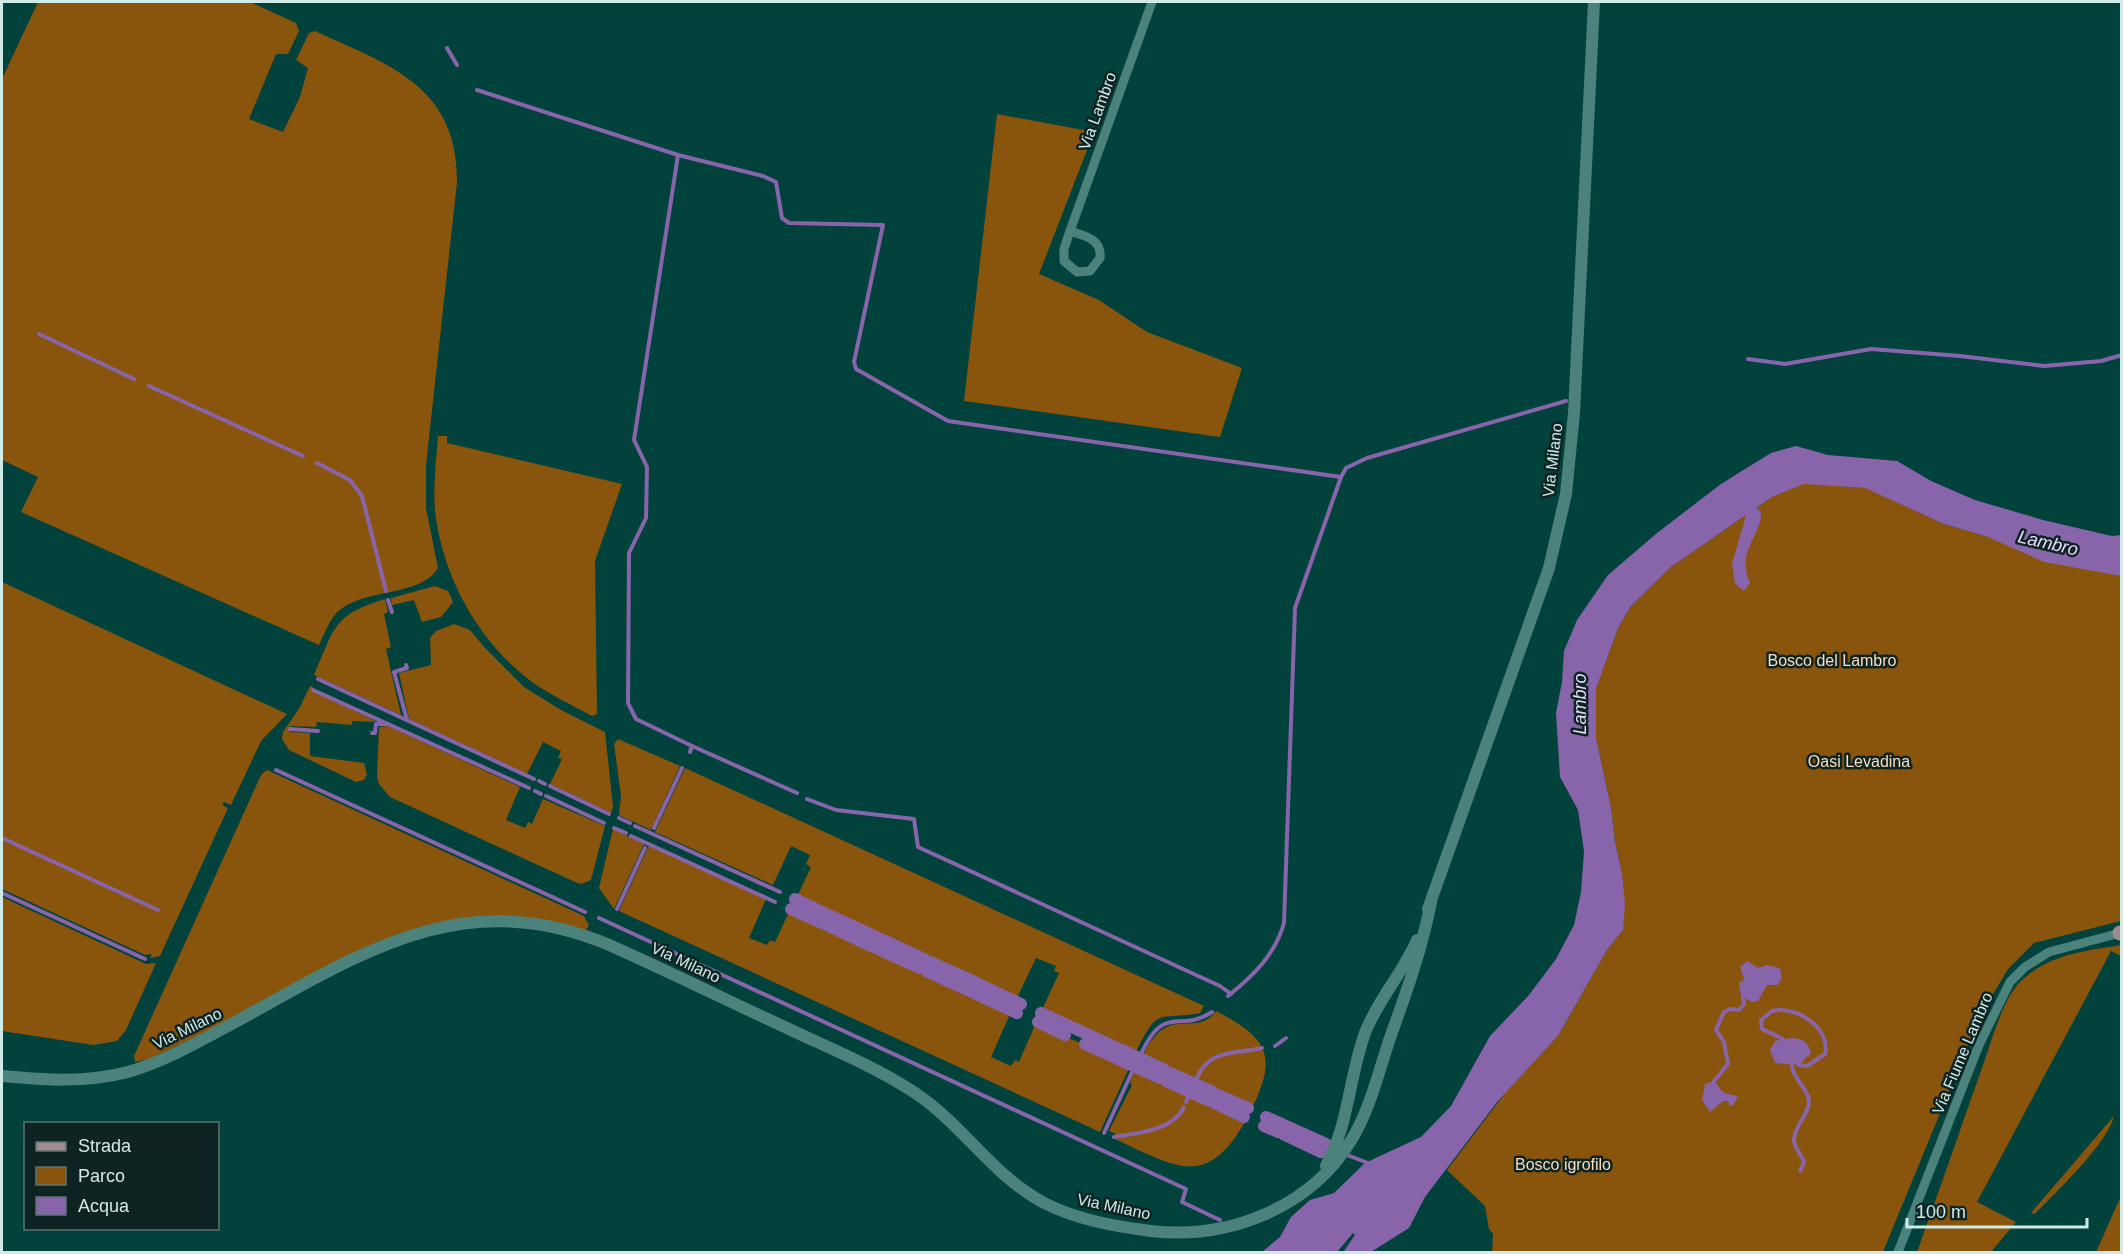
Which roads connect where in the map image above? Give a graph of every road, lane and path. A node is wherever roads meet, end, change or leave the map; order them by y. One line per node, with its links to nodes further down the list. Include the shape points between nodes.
1 (1152, 2): 3 (street, Via Lambro)
2 (1594, 2): 4 (street, Via Milano, via 1574,413 1566,494 1550,568)
3 (1070, 231): 3 (street, via 1064,249 1066,265 1077,272 1090,271 1100,258 1100,247 1093,238)
4 (1431, 902): 7 (street, Via Milano, via 1409,956 1368,1024 1342,1129); 7 (street, Via Milano, via 1419,955 1367,1109 1347,1148)
5 (2121, 933): 8 (street, Via Fiume Lambro, via 2049,952 2010,982 1979,1046)
6 (2, 1076): 7 (street, Via Milano, via 67,1081 138,1069 395,939 450,925 519,922 564,930 607,944 890,1077 939,1111 1012,1183 1080,1218 1162,1232 1207,1232 1261,1216)
7 (1315, 1182)
8 (1898, 1252)

